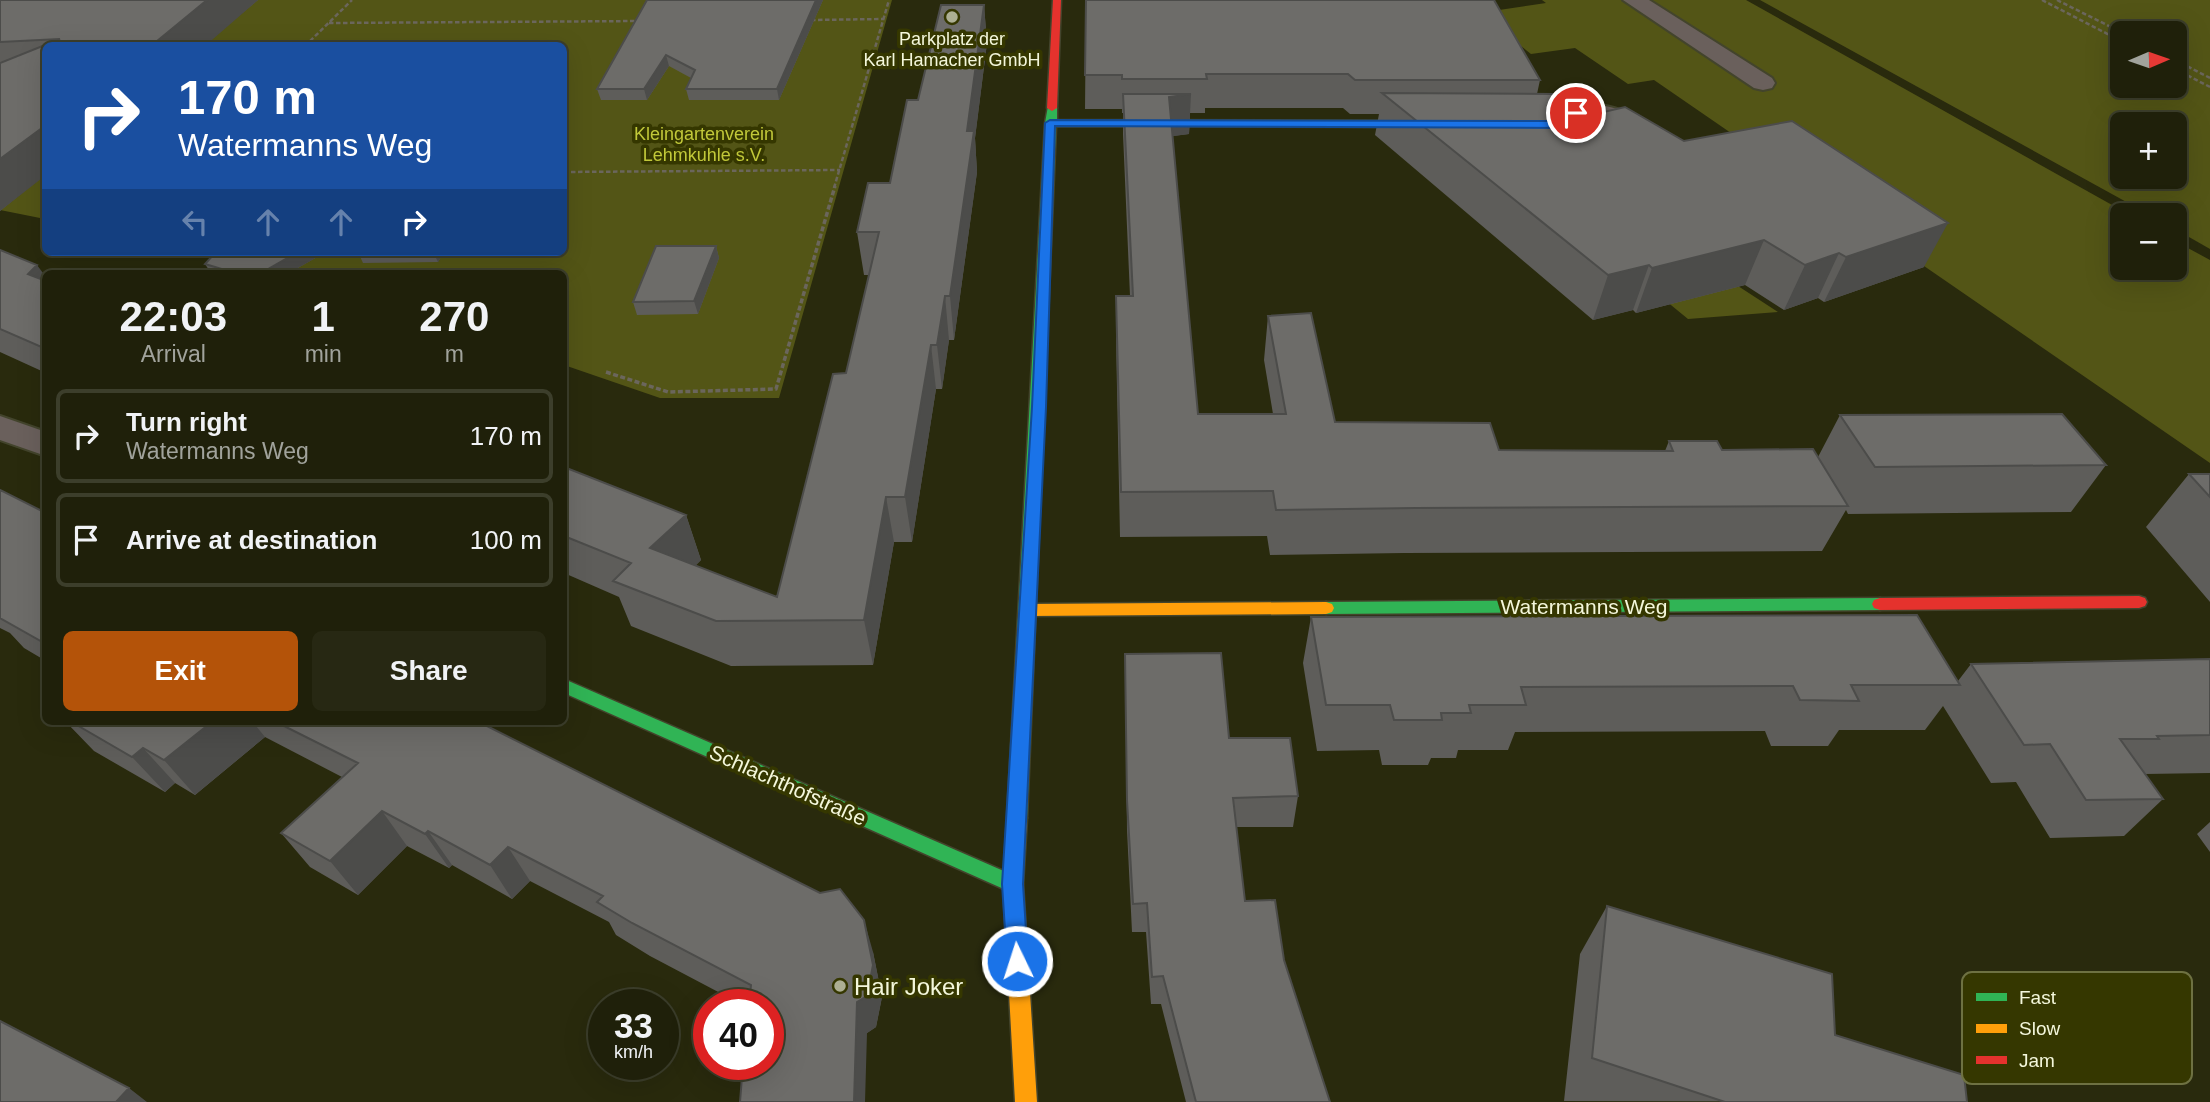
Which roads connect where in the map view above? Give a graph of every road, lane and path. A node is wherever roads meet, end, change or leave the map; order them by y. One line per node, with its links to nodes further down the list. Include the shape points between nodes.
1 (352, 0): 10 (path)
2 (889, 0): 7 (path)
3 (1057, 0): 19 (street)
4 (1634, 0): 17 (street)
5 (2042, 0): 12 (path)
6 (2057, 0): 11 (path)
7 (884, 19): 8 (path); 21 (path)
8 (800, 20)
9 (648, 21): 10 (path)
10 (329, 23): 13 (path)
11 (2110, 26)
12 (2110, 35)
13 (309, 42)
14 (2188, 67): 16 (path)
15 (2188, 76): 18 (path)
16 (2210, 78)
17 (1763, 83)
18 (2210, 87)
19 (1050, 123): 20 (street); 27 (street)
20 (1441, 124)
21 (840, 170): 22 (path); 23 (path, via 776,389 668,392)
22 (567, 172)
23 (606, 372)
24 (0, 427): 25 (street)
25 (42, 443)
26 (2139, 602): 27 (street, Watermanns Weg)
27 (1028, 610): 29 (street)
28 (567, 687): 29 (street, Schlachthofstraße)
29 (1013, 884): 30 (street)
30 (1026, 1102)

